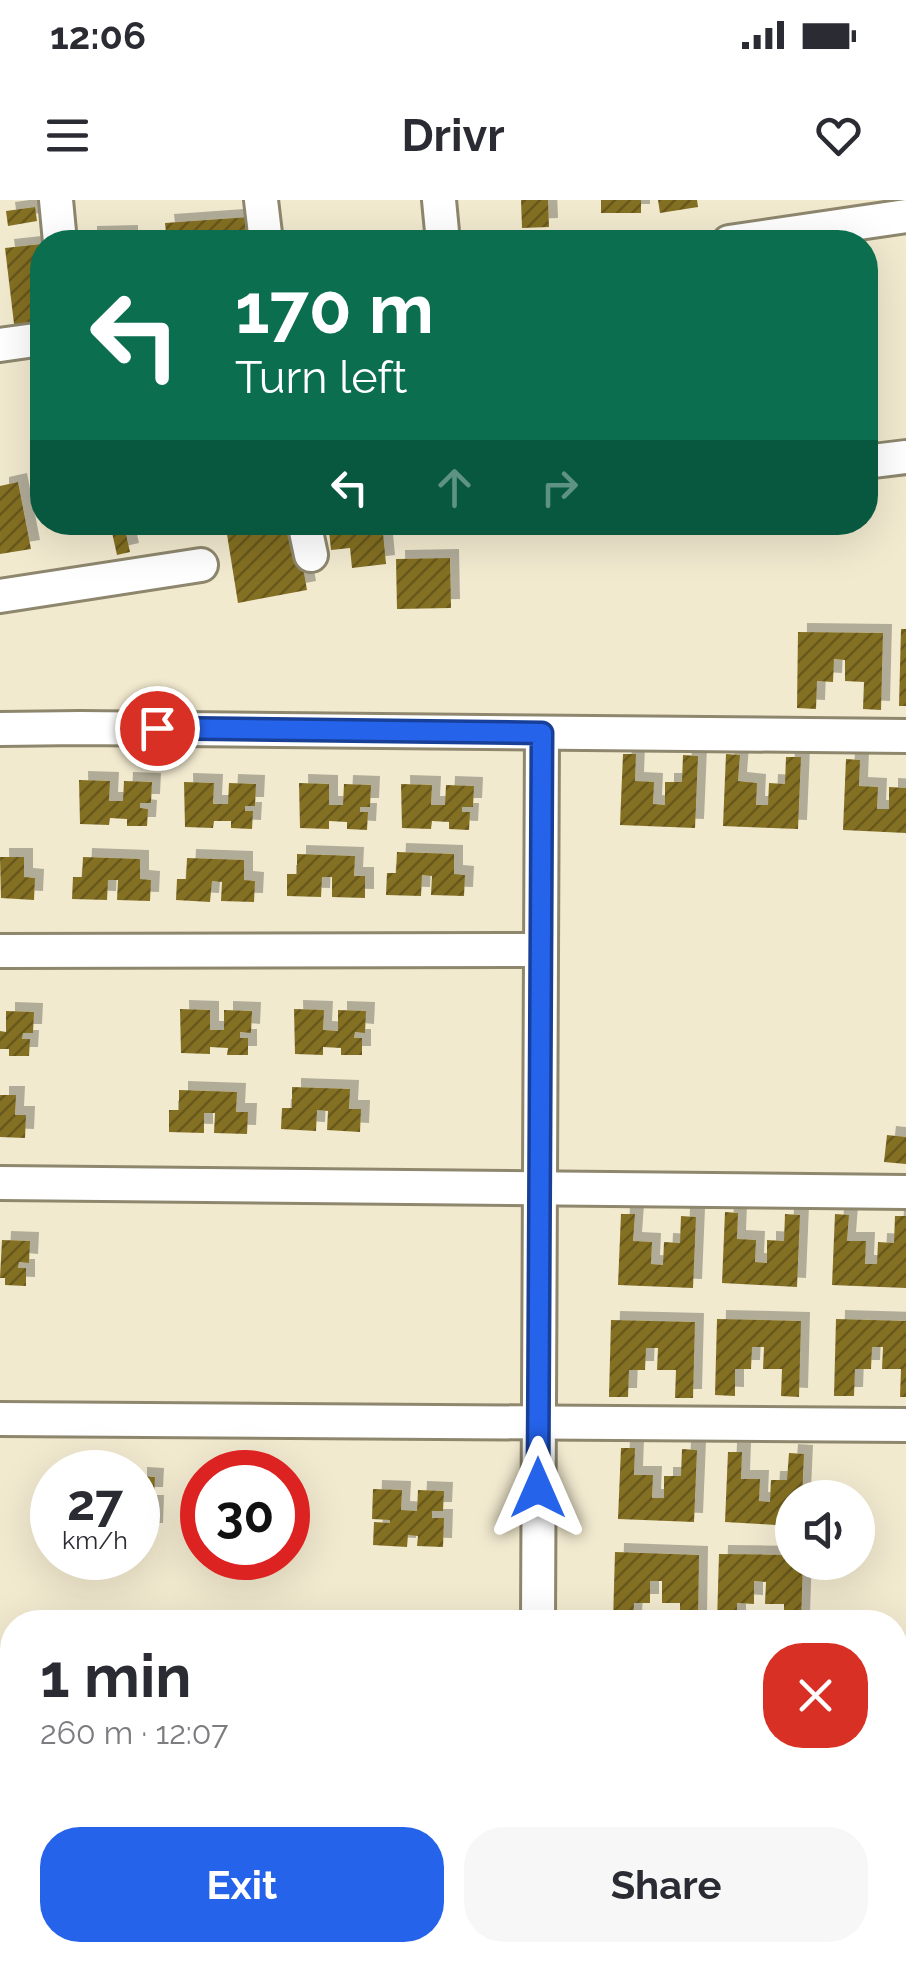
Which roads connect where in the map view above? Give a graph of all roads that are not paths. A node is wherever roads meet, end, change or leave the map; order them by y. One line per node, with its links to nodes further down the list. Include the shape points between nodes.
1 (56, 200): 5 (street)
2 (262, 200): 6 (street)
3 (439, 200): 7 (street)
4 (886, 212): 8 (street)
5 (59, 230)
6 (265, 230)
7 (442, 230)
8 (792, 230)
9 (30, 341): 10 (street)
10 (0, 345)
11 (906, 457): 12 (street)
12 (878, 460)
13 (307, 535): 14 (street)
14 (311, 556)
15 (201, 565): 16 (street)
16 (0, 596)
17 (0, 730): 18 (street)
18 (542, 733): 19 (street); 20 (street)
19 (906, 736)
20 (541, 950): 21 (street); 23 (street)
21 (0, 951)
22 (0, 1182): 23 (street)
23 (540, 1190): 24 (street); 26 (street)
24 (906, 1192)
25 (0, 1419): 26 (street)
26 (538, 1421): 27 (street); 28 (street)
27 (906, 1425)
28 (538, 1610)

